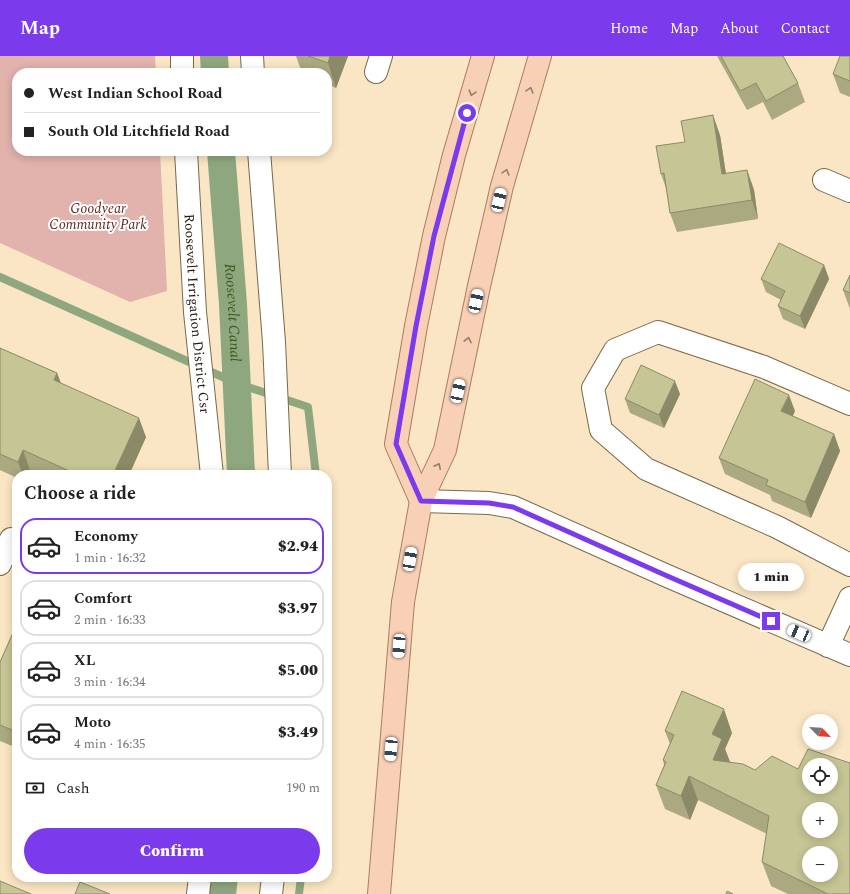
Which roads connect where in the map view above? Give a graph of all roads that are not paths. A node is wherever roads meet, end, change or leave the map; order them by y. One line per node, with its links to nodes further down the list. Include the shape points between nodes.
1 (182, 56): 5 (street)
2 (252, 56): 6 (street)
3 (483, 56): 14 (main road, one-way to 14, via 434,236 396,444)
4 (540, 56): 14 (main road, one-way to 4, via 445,450 502,186)
5 (182, 68)
6 (253, 68)
7 (186, 156): 12 (street, Roosevelt Irrigation District Csr, via 195,312)
8 (259, 156): 13 (street, via 274,342)
9 (824, 180): 10 (street)
10 (850, 191)
11 (850, 404): 17 (street, via 764,367 658,332 616,350 594,388 601,430 646,468 777,527)
12 (211, 470)
13 (280, 470)
14 (421, 501): 19 (street, via 489,503 513,507); 25 (main road, via 403,602)
15 (9, 539): 16 (street)
16 (0, 564)
17 (850, 565)
18 (850, 598): 19 (street)
19 (828, 646): 20 (street)
20 (850, 655)
21 (199, 882): 23 (street)
22 (272, 882): 24 (street)
23 (198, 894)
24 (271, 894)
25 (379, 894)

